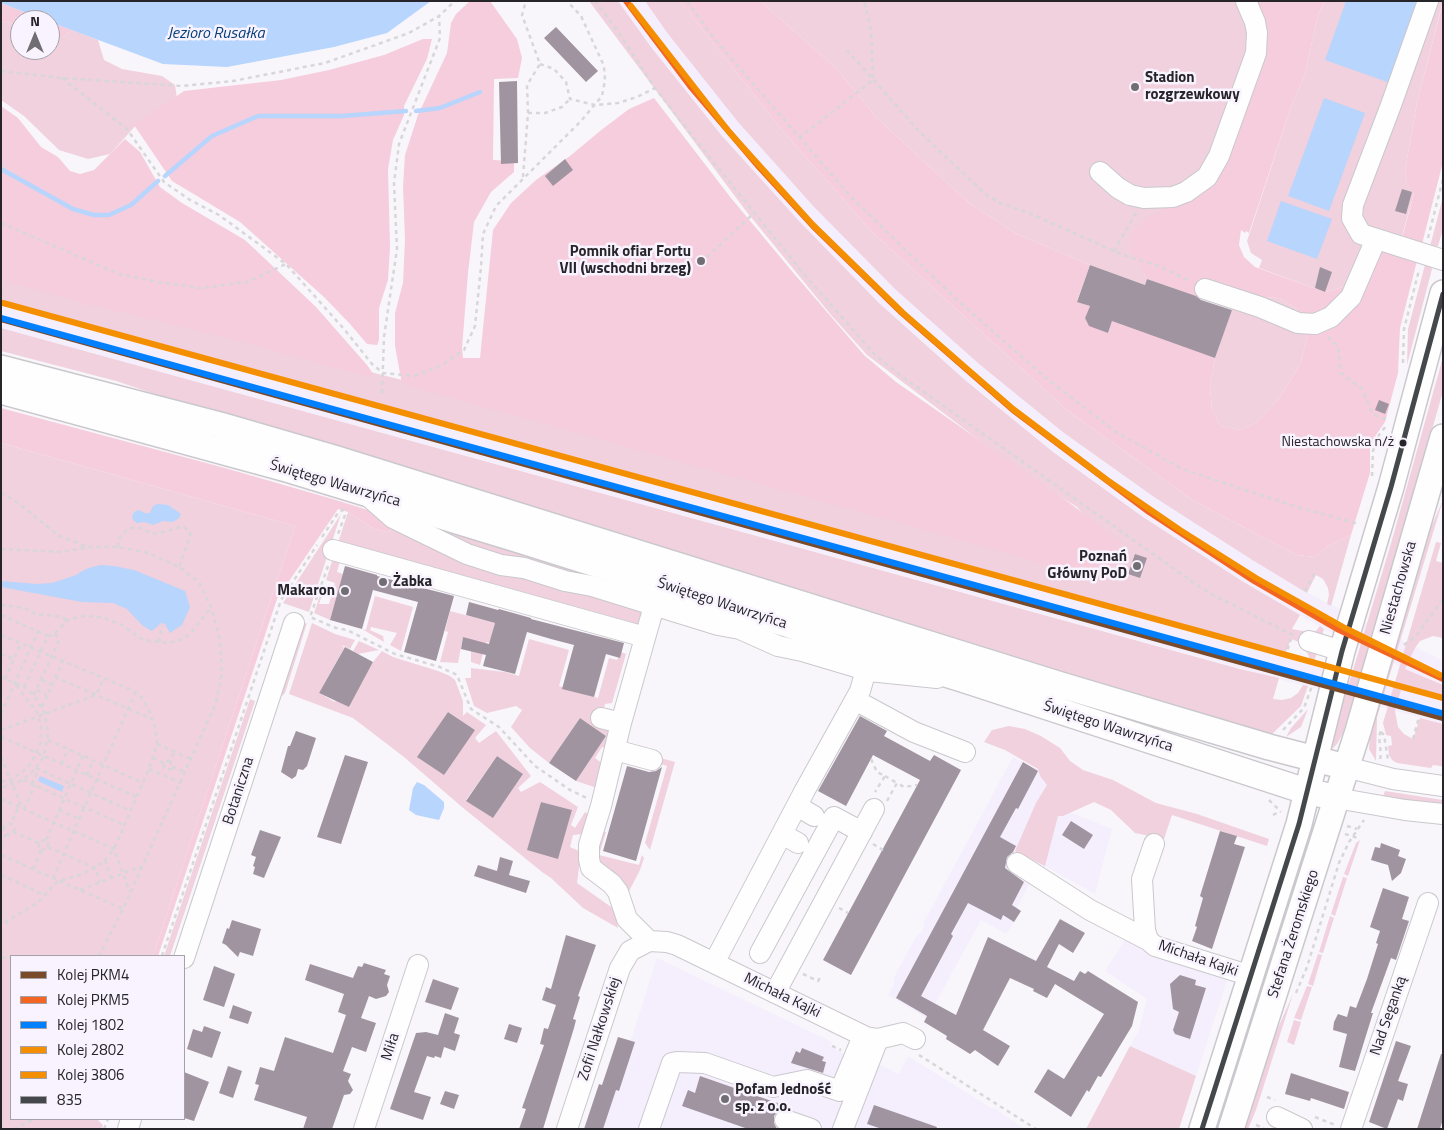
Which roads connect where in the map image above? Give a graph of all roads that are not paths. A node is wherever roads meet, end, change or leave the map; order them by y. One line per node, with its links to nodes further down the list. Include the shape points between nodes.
1 (1246, 1): 3 (street, via 1255,22 1256,53 1219,156 1207,177 1173,197 1144,198 1118,188)
2 (1428, 1): 4 (street, via 1353,205 1352,218 1361,234)
3 (1100, 172)
4 (1376, 239): 5 (street); 6 (street, via 1351,296 1331,317 1315,324 1298,323)
5 (1443, 260)
6 (1205, 289)
7 (1443, 293): 20 (main road)
8 (1, 368): 29 (main road, Świętego Wawrzyńca, via 337,458 1061,686)
9 (1, 391): 11 (main road, Świętego Wawrzyńca)
10 (1443, 437): 26 (main road, Niestachowska)
11 (365, 493): 15 (street, via 393,518 467,554 501,566 524,568 592,586); 22 (main road, Świętego Wawrzyńca)
12 (333, 550): 14 (street)
13 (390, 573): 14 (street, via 423,582)
14 (444, 581): 18 (street)
15 (654, 606): 18 (street); 21 (street)
16 (294, 623): 44 (street, Botaniczna)
17 (577, 625): 18 (street, via 612,635)
18 (645, 637): 25 (street)
19 (1300, 640): 20 (street)
20 (1342, 652): 29 (main road)
21 (866, 670): 22 (street); 23 (street)
22 (968, 681): 33 (main road, Świętego Wawrzyńca)
23 (856, 700): 27 (street, via 914,732); 45 (street, via 790,839)
24 (601, 718): 25 (street)
25 (620, 723): 28 (street)
26 (1355, 738): 31 (main road, Stefana Żeromskiego)
27 (965, 752)
28 (608, 754): 30 (street); 42 (street, via 601,806 580,843 591,868 612,884 627,919)
29 (1315, 759): 31 (main road, Świętego Wawrzyńca); 33 (main road)
30 (652, 760)
31 (1346, 767): 32 (street, Świętego Wawrzyńca, via 1393,779); 34 (main road, Stefana Żeromskiego)
32 (1443, 786)
33 (1308, 791): 34 (main road, Świętego Wawrzyńca); 47 (main road, Stefana Żeromskiego, via 1290,819)
34 (1336, 798): 36 (street, Świętego Wawrzyńca); 59 (main road, Stefana Żeromskiego)
35 (874, 809): 37 (street)
36 (1443, 814)
37 (862, 832): 43 (street, via 834,818); 48 (street)
38 (1154, 844): 41 (street, via 1142,879)
39 (1017, 863): 41 (street, Michała Kajki, via 1090,910)
40 (1428, 903): 61 (street, Nad Seganką)
41 (1148, 940): 47 (street, Michała Kajki, via 1155,946)
42 (649, 941): 45 (street, Michała Kajki, via 667,942); 54 (street, Zofii Nałkowskiej, via 630,951 620,968)
43 (760, 954)
44 (185, 955)
45 (714, 963): 48 (street, Michała Kajki)
46 (418, 965): 53 (street, Miła)
47 (1251, 976): 58 (main road, Stefana Żeromskiego)
48 (775, 993): 49 (street, Michała Kajki)
49 (871, 1037): 50 (street, via 903,1033); 55 (street, via 840,1091 807,1080 774,1087 705,1063 672,1063); 57 (street)
50 (915, 1046)
51 (786, 1120): 56 (street)
52 (1272, 1123): 60 (street)
53 (364, 1129)
54 (567, 1129)
55 (649, 1129)
56 (811, 1129)
57 (843, 1129)
58 (1202, 1129)
59 (1231, 1129)
60 (1302, 1129)
61 (1351, 1129)

